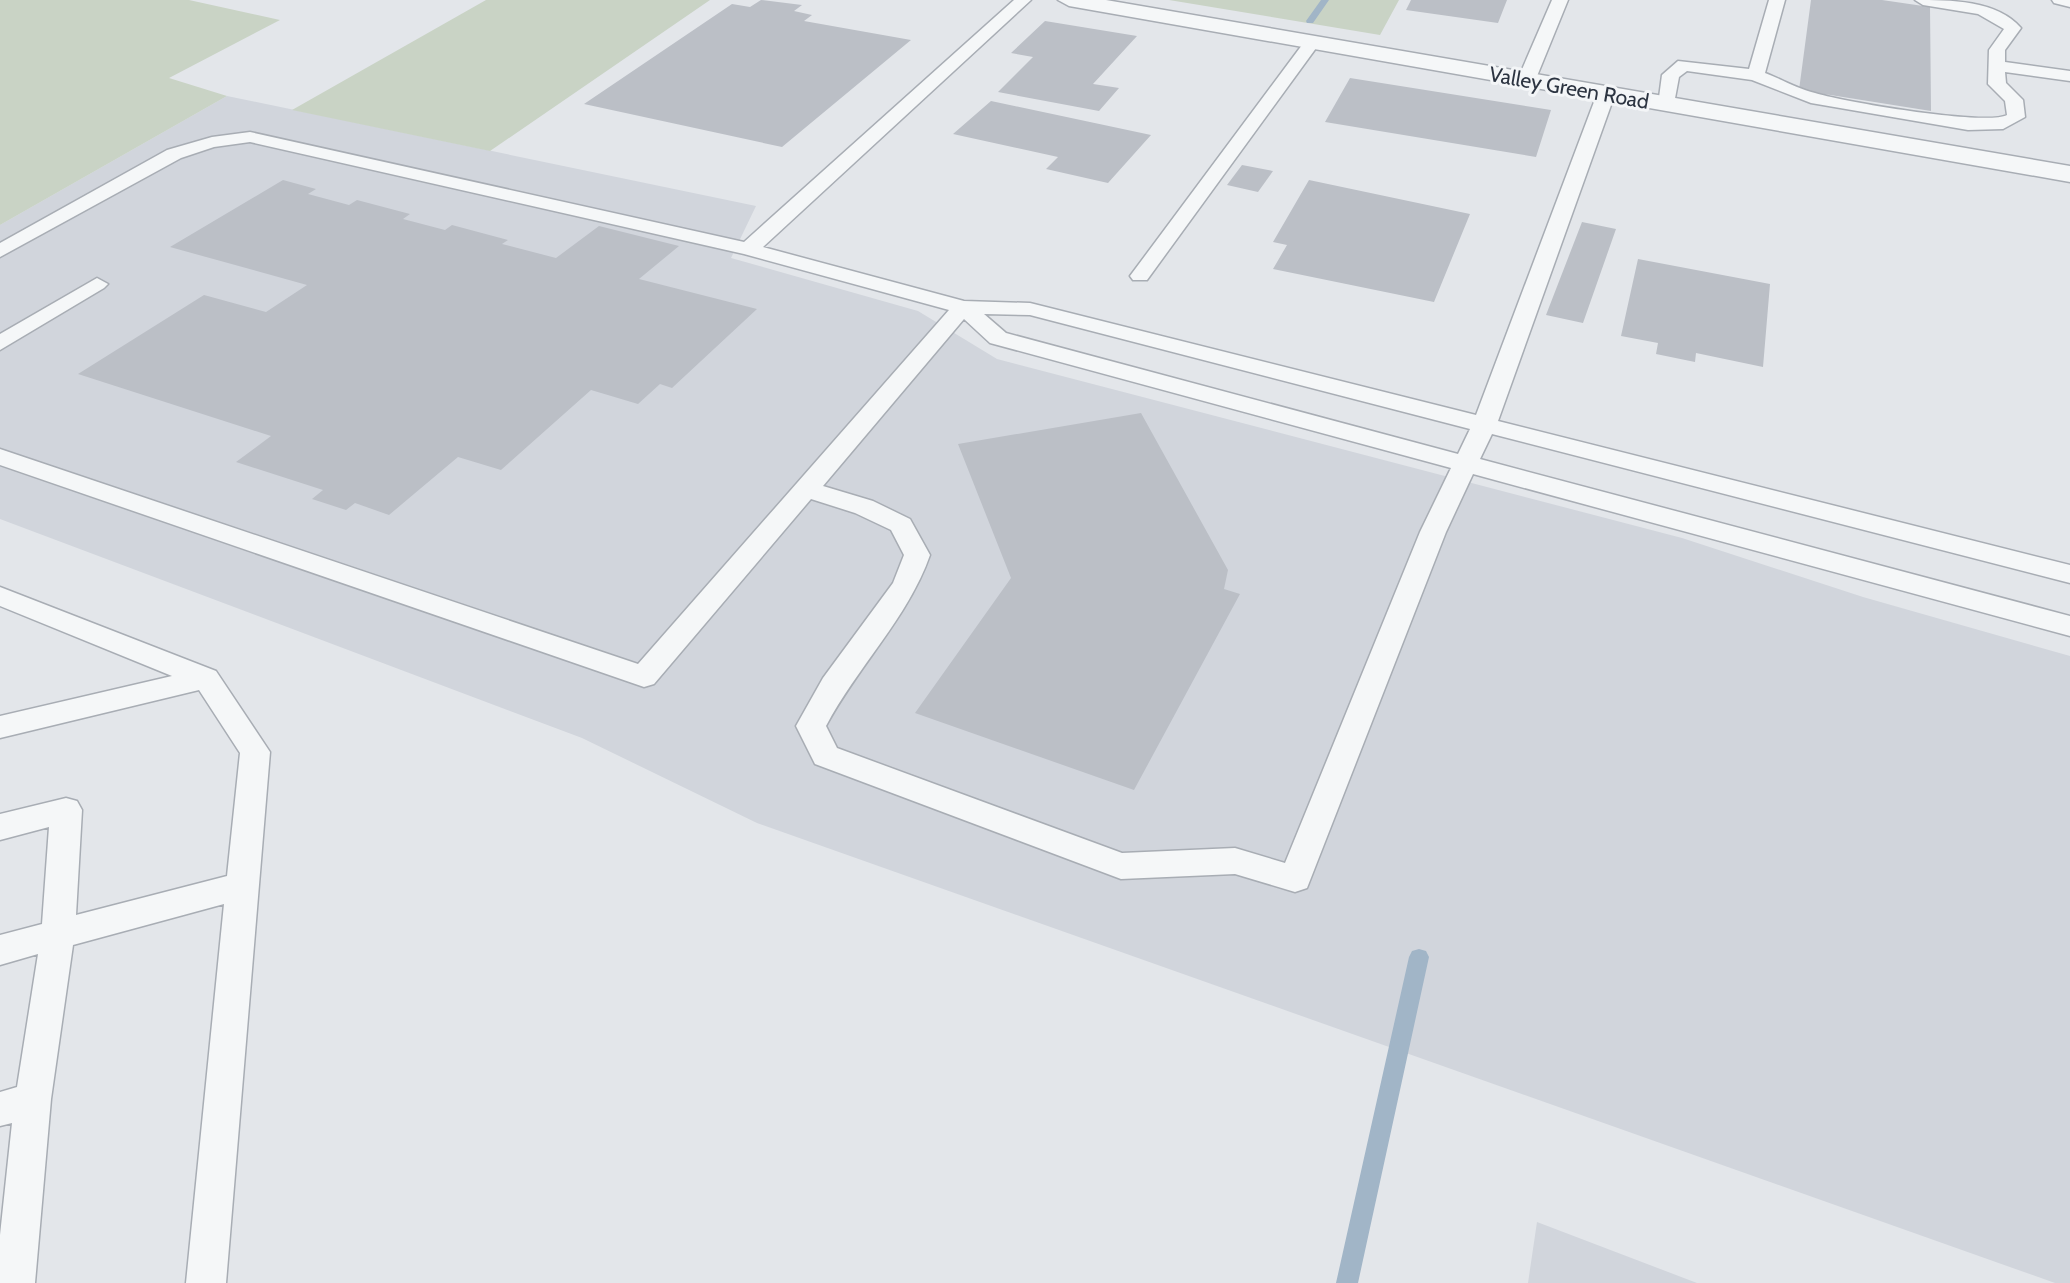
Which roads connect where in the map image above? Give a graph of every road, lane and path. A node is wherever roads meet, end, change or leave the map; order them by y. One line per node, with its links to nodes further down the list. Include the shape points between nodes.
1 (1023, 0): 16 (lane)
2 (1069, 0): 8 (street, Valley Green Road)
3 (1560, 0): 12 (lane)
4 (1777, 0): 10 (lane)
5 (1923, 0): 9 (lane, via 2006,19 2013,28 1997,50)
6 (2060, 0): 7 (lane)
7 (2070, 2)
8 (1311, 44): 12 (street, Valley Green Road); 18 (lane)
9 (1997, 66): 10 (lane, via 1997,84 2014,100 2016,117 2003,124 1968,125 1811,98); 11 (lane)
10 (1756, 75): 14 (lane, via 1684,65 1671,75)
11 (2070, 76)
12 (1526, 80): 13 (street, Valley Green Road)
13 (1606, 94): 14 (street, Valley Green Road); 22 (lane)
14 (1667, 105): 15 (street, Valley Green Road)
15 (2070, 174)
16 (748, 249): 17 (lane, via 250,137 174,154); 20 (lane)
17 (0, 251)
18 (1140, 276)
19 (97, 284): 21 (lane)
20 (963, 307): 22 (lane, via 1030,309); 24 (lane, via 998,338); 25 (lane)
21 (0, 344)
22 (1484, 425): 24 (lane); 26 (lane)
23 (0, 457): 25 (lane, via 644,677)
24 (1466, 463): 25 (lane, via 1433,532 1294,879 1234,861 1121,866 826,756 811,726 833,685 906,585 917,555 901,525 864,507); 28 (lane)
25 (806, 489)
26 (2070, 574)
27 (0, 596): 29 (lane)
28 (2070, 626)
29 (206, 678): 30 (lane); 32 (lane, via 255,752)
30 (0, 727)
31 (0, 827): 33 (lane, via 66,810)
32 (243, 885): 33 (lane); 37 (lane)
33 (58, 934): 34 (lane); 35 (lane)
34 (0, 950)
35 (16, 1104): 36 (lane)
36 (15, 1283)
37 (206, 1283)

